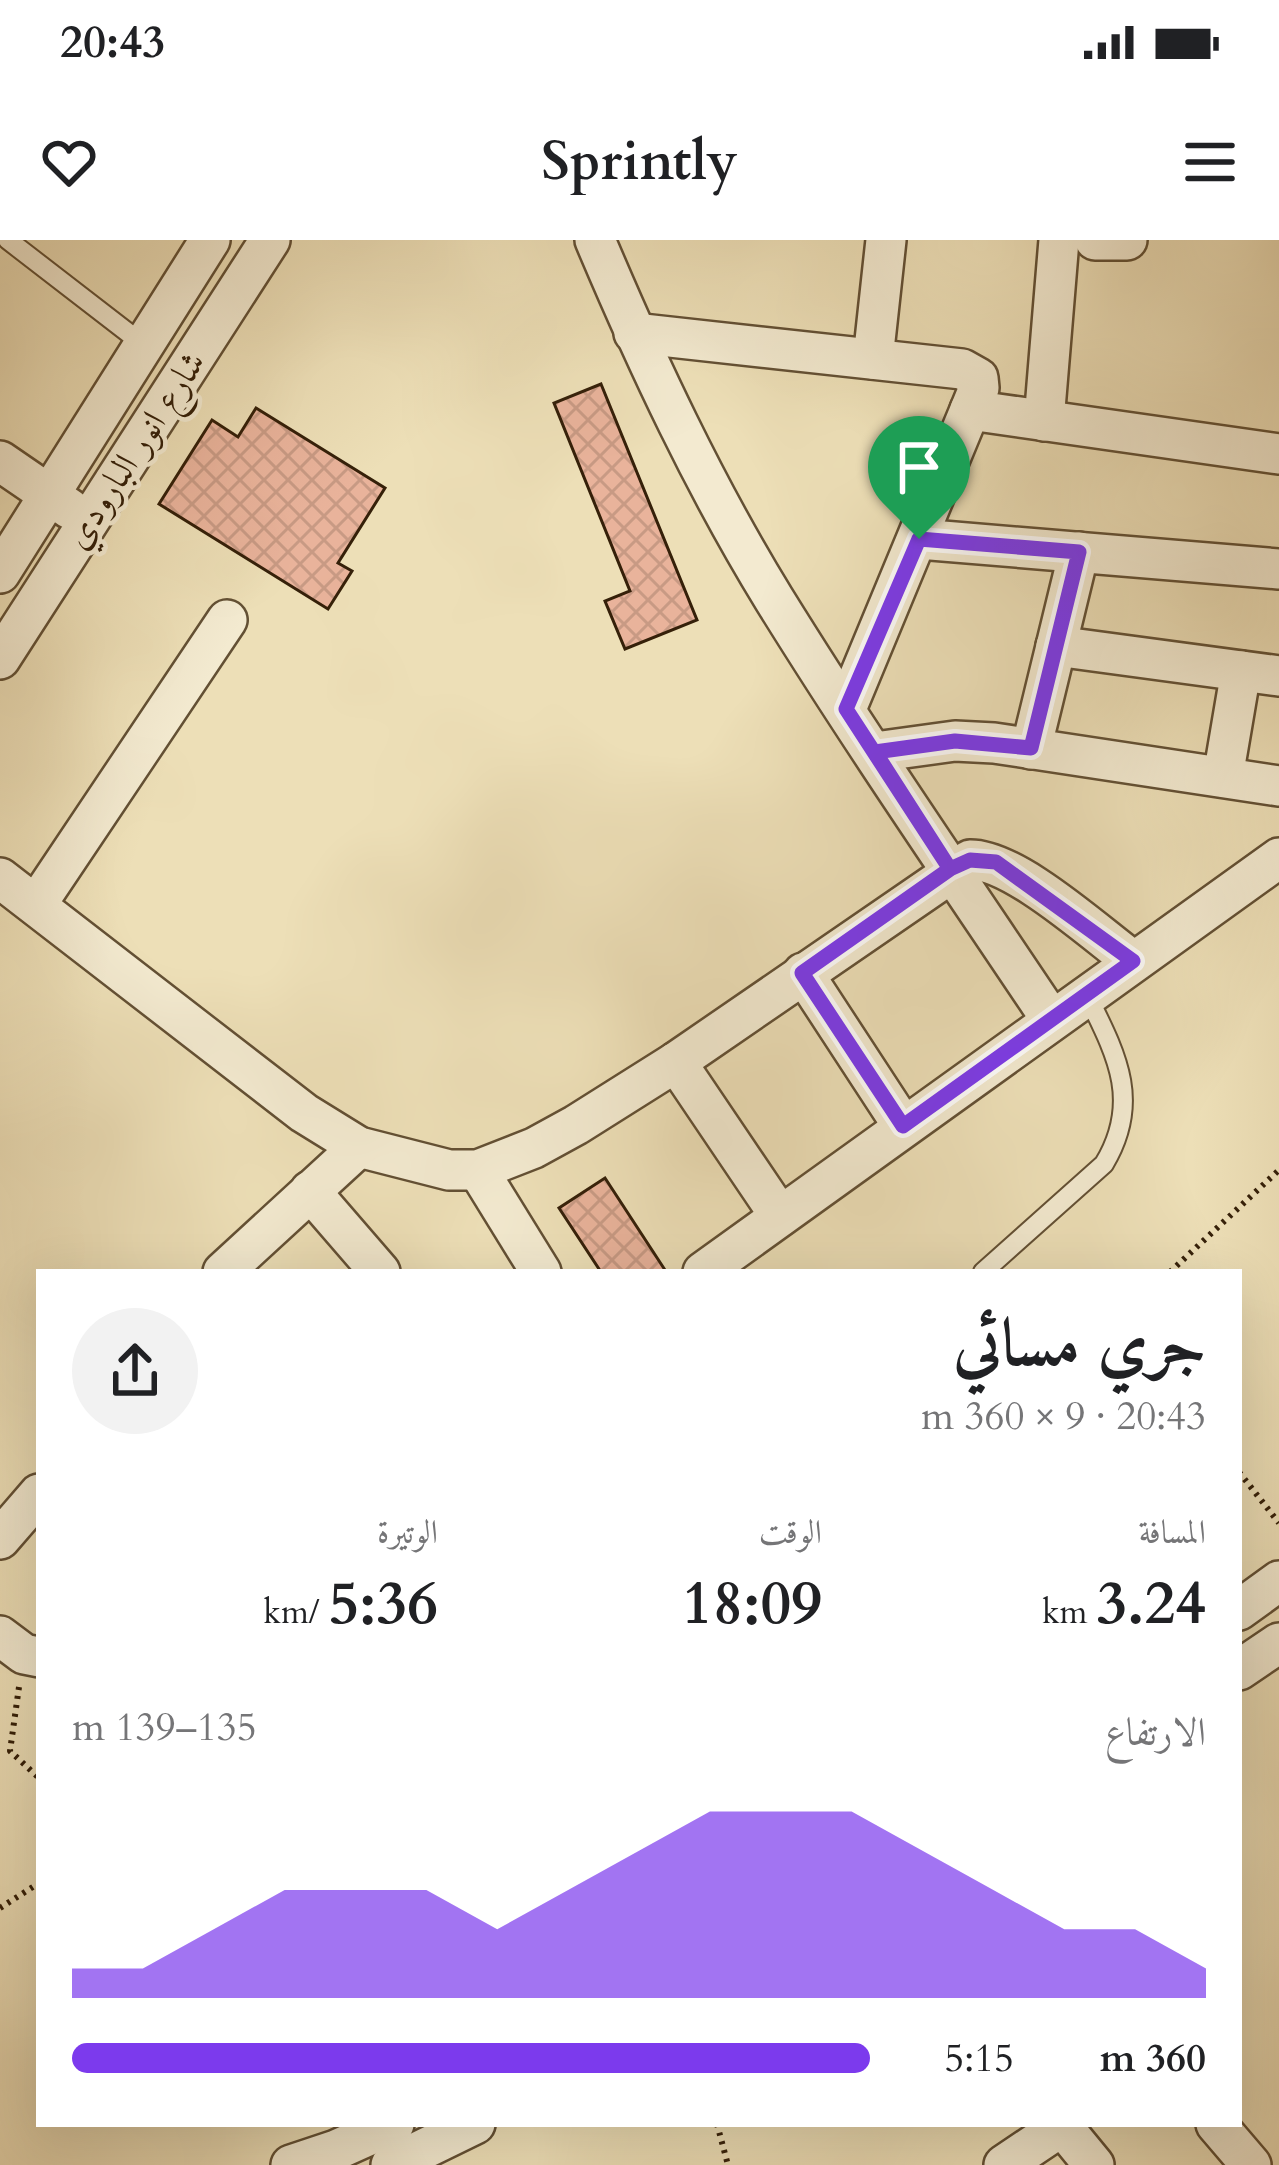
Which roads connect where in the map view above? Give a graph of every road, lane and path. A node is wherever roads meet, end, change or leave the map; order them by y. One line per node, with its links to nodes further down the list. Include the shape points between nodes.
1 (8, 240): 10 (lane)
2 (210, 240): 10 (street, شارع انور البارودي)
3 (270, 240): 17 (street, شارع انور البارودي)
4 (595, 240): 9 (street)
5 (886, 240): 11 (street)
6 (1059, 240): 13 (street)
7 (1095, 240): 8 (street)
8 (1126, 240)
9 (634, 333): 11 (street); 26 (street, via 773,597)
10 (144, 345): 16 (street, شارع انور البارودي)
11 (873, 359): 12 (street, via 971,371 979,388)
12 (970, 410): 13 (street); 18 (street)
13 (1044, 422): 14 (street)
14 (1279, 454)
15 (0, 461): 16 (street)
16 (49, 496): 17 (street); 21 (street, شارع انور البارودي)
17 (88, 522): 24 (street, شارع انور البارودي)
18 (919, 539): 19 (street); 26 (street)
19 (1079, 552): 20 (street); 23 (street)
20 (1279, 569)
21 (0, 573)
22 (227, 620): 34 (street)
23 (1056, 646): 25 (street); 27 (street)
24 (0, 659)
25 (1260, 673): 29 (street)
26 (846, 709): 28 (street)
27 (1031, 748): 28 (street, via 955,741); 29 (street)
28 (875, 752): 32 (street)
29 (1222, 777): 30 (street)
30 (1279, 786)
31 (1279, 858): 35 (street)
32 (950, 869): 35 (street, via 996,862); 36 (street); 38 (street)
33 (0, 878): 34 (street)
34 (36, 905): 41 (street)
35 (1133, 961): 37 (street)
36 (802, 973): 39 (street); 40 (street)
37 (1086, 994): 38 (street); 50 (lane, via 1122,1082 1115,1145 1104,1164)
38 (1051, 1018): 40 (street)
39 (676, 1062): 42 (street, via 534,1148); 45 (street)
40 (903, 1126): 45 (street)
41 (359, 1147): 42 (street, via 434,1168); 44 (street)
42 (478, 1169): 48 (street)
43 (1279, 1170): 51 (path)
44 (310, 1191): 46 (street); 47 (street)
45 (780, 1216): 49 (street)
46 (227, 1269)
47 (377, 1269)
48 (539, 1269)
49 (707, 1269)
50 (986, 1269)
51 (1172, 1269)
52 (1242, 1476): 54 (path)
53 (36, 1497): 55 (street)
54 (1279, 1523)
55 (0, 1539)
56 (1279, 1581): 57 (street)
57 (1242, 1608)
58 (1279, 1643): 60 (street)
59 (21, 1649): 61 (path, via 10,1751)
60 (1242, 1668)
61 (36, 1775)
62 (36, 1885): 63 (path)
63 (0, 1907)
64 (386, 2127): 70 (street)
65 (469, 2127): 71 (street)
66 (718, 2127): 72 (path)
67 (1061, 2127): 73 (street)
68 (1066, 2127): 74 (street)
69 (1219, 2127): 75 (street)
70 (291, 2165)
71 (391, 2165)
72 (728, 2165)
73 (1004, 2165)
74 (1094, 2165)
75 (1251, 2165)

